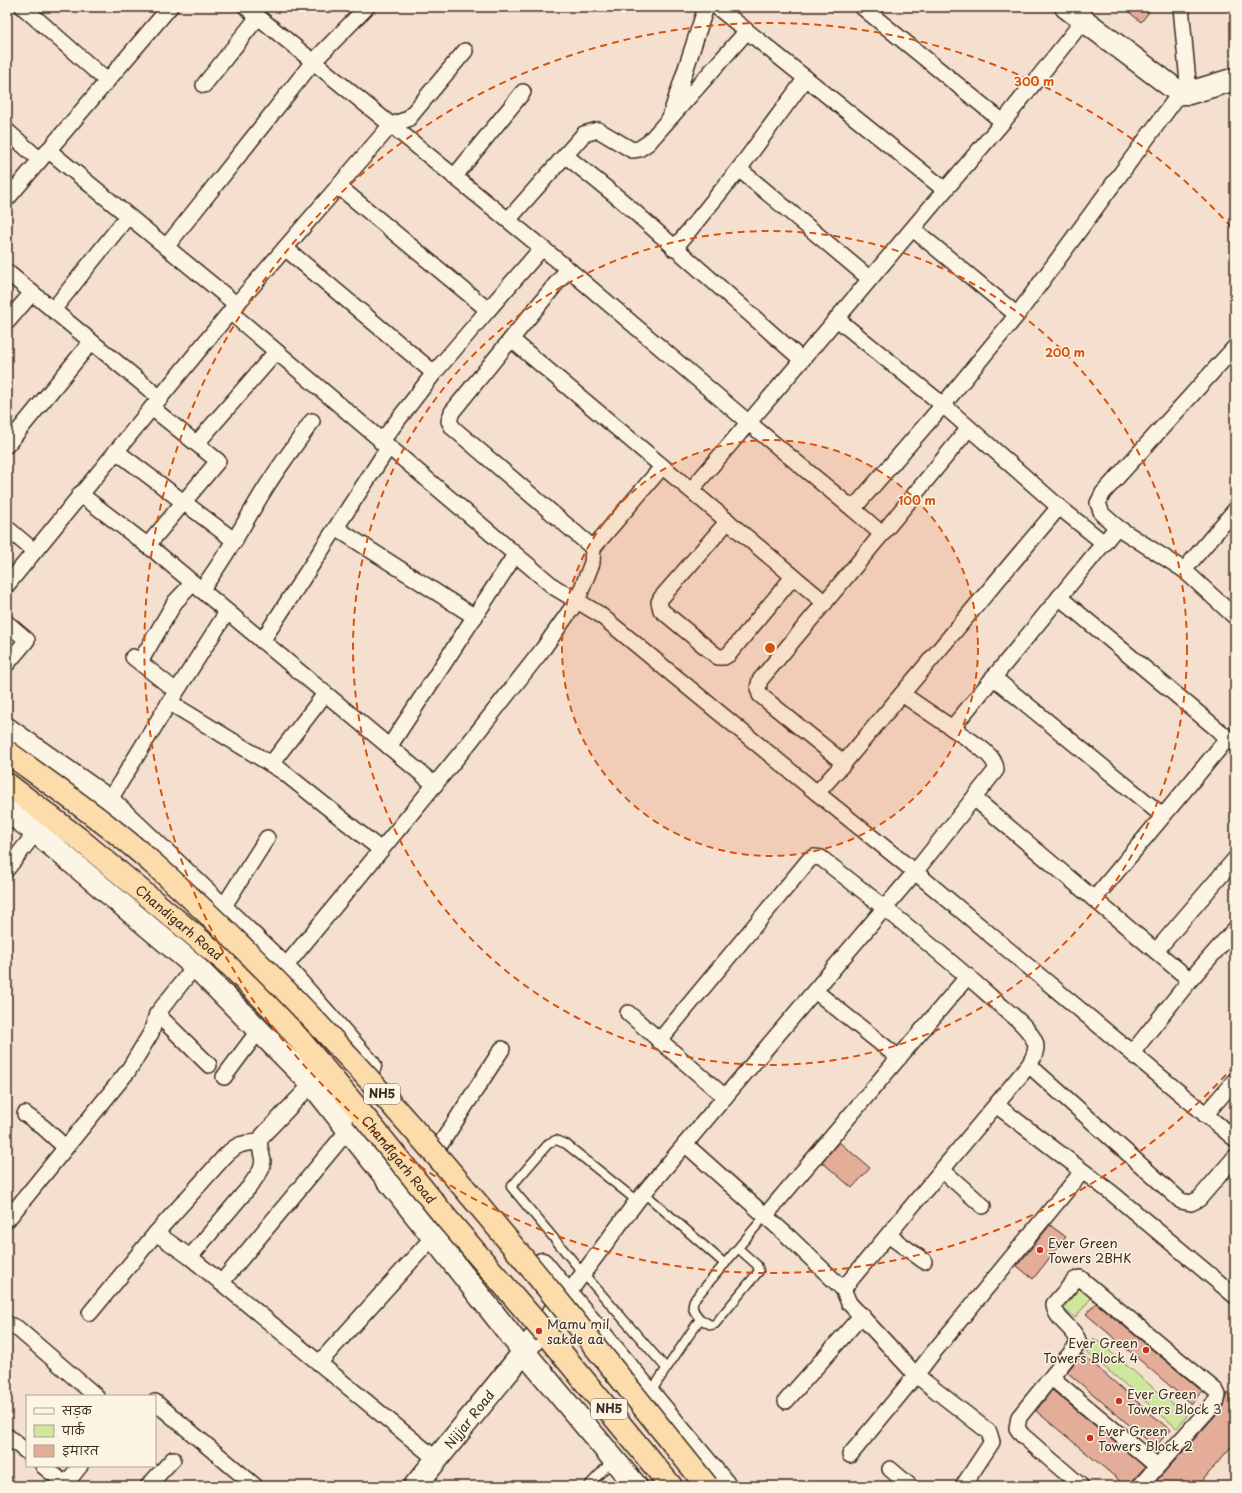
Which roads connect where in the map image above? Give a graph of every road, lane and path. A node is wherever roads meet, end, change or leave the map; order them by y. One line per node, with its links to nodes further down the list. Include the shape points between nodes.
1 (22, 7): 17 (street)
2 (170, 7): 17 (street)
3 (246, 7): 10 (street)
4 (366, 7): 14 (street)
5 (706, 7): 21 (street)
6 (717, 7): 12 (street)
7 (862, 7): 22 (street)
8 (1066, 7): 11 (main road)
9 (1181, 7): 20 (street)
10 (258, 17): 14 (street); 18 (street)
11 (1083, 22): 20 (main road); 22 (street)
12 (747, 31): 15 (street); 21 (street)
13 (465, 51): 23 (street, via 408,119)
14 (313, 62): 23 (street); 35 (street)
15 (806, 78): 27 (street); 30 (street)
16 (1235, 79): 20 (main road)
17 (107, 81): 25 (street)
18 (204, 85)
19 (523, 92): 28 (street)
20 (1184, 93): 46 (street)
21 (668, 121): 26 (street, via 639,149 632,150 598,130 584,134)
22 (1003, 122): 30 (street)
23 (391, 125): 28 (street); 29 (street)
24 (7, 131): 25 (street)
25 (44, 155): 31 (street); 32 (street)
26 (566, 156): 33 (street); 38 (street, via 621,200)
27 (739, 169): 38 (street); 41 (street)
28 (454, 177): 33 (street)
29 (338, 186): 36 (street); 45 (street)
30 (945, 190): 34 (street)
31 (7, 198)
32 (128, 216): 35 (street); 44 (street)
33 (508, 220): 37 (street)
34 (912, 229): 41 (street); 46 (street)
35 (166, 247): 43 (street)
36 (285, 248): 43 (street); 54 (street)
37 (542, 248): 39 (street); 45 (street)
38 (674, 249): 53 (street)
39 (568, 269): 49 (street); 58 (street)
40 (7, 272): 42 (street)
41 (870, 279): 47 (street)
42 (32, 293): 44 (street); 48 (street)
43 (233, 309): 52 (street); 55 (street)
44 (53, 310): 50 (street)
45 (488, 310): 54 (street)
46 (1017, 315): 56 (street)
47 (837, 319): 53 (street); 56 (street)
48 (7, 322)
49 (512, 340): 64 (street); 79 (street, via 452,412 449,421 453,428)
50 (91, 342): 55 (street); 61 (street)
51 (1235, 347): 72 (street, via 1103,493 1098,503 1102,514)
52 (276, 352): 60 (street); 62 (street)
53 (802, 360): 58 (street)
54 (434, 373): 62 (street)
55 (156, 403): 60 (street); 63 (street)
56 (943, 405): 59 (street); 69 (street)
57 (312, 421): 76 (street, via 274,474)
58 (749, 423): 65 (street); 69 (street)
59 (969, 428): 68 (street); 75 (street)
60 (197, 443): 67 (street, via 218,461)
61 (7, 445)
62 (385, 445): 74 (street); 81 (street)
63 (116, 451): 66 (street); 67 (street)
64 (662, 467): 65 (street); 79 (street)
65 (691, 490): 71 (street)
66 (80, 494): 78 (street); 80 (street)
67 (184, 503): 76 (street); 78 (street)
68 (1059, 507): 77 (street); 97 (street)
69 (853, 509): 75 (street)
70 (1235, 510): 82 (street)
71 (728, 521): 83 (street); 83 (street, via 661,598 661,610 718,657 724,657)
72 (1117, 527): 77 (street); 82 (street)
73 (7, 528): 80 (street)
74 (336, 528): 90 (street); 93 (street)
75 (882, 534): 88 (street)
76 (235, 542): 85 (street, via 219,567)
77 (1104, 543): 86 (street)
78 (147, 546): 85 (street)
79 (593, 548): 87 (street, via 592,563)
80 (34, 551): 84 (street)
81 (515, 555): 87 (street, via 554,587); 90 (street)
82 (1184, 570): 91 (street)
83 (793, 577): 88 (street)
84 (7, 585)
85 (197, 587): 89 (street); 98 (street, via 176,602 136,659)
86 (1059, 597): 95 (street); 101 (street)
87 (577, 601): 107 (street, via 543,649); 108 (street, via 599,614)
88 (825, 603): 104 (street, via 760,680 758,688 760,695)
89 (227, 612): 93 (street); 98 (street)
90 (475, 617): 102 (street)
91 (1235, 617)
92 (7, 623): 94 (street, via 26,640)
93 (262, 641): 96 (street)
94 (7, 664)
95 (993, 677): 99 (street); 112 (street)
96 (325, 694): 102 (street); 105 (street)
97 (902, 694): 99 (street); 104 (street)
98 (173, 697): 105 (street); 110 (street)
99 (952, 728): 109 (street, via 992,756 996,765 996,770)
100 (7, 729): 110 (main road)
101 (1232, 741): 112 (street)
102 (389, 746): 107 (street)
103 (7, 752): 200 (highway, NH5, bridge, via 75,801 156,866 289,995 380,1091 458,1182 561,1304)
104 (844, 763): 108 (street)
105 (271, 764): 115 (street)
106 (7, 784): 199 (highway, Chandigarh Road / NH5, bridge, via 78,838 231,966 279,1015)
107 (435, 785): 115 (street)
108 (817, 793): 118 (street)
109 (974, 798): 118 (street); 119 (street)
110 (108, 802): 121 (main road)
111 (7, 811): 113 (main road)
112 (1163, 816): 119 (street)
113 (36, 832): 117 (street); 124 (main road)
114 (267, 838): 121 (street)
115 (381, 850): 125 (street)
116 (1235, 859): 123 (street)
117 (7, 869)
118 (915, 872): 120 (street); 134 (street)
119 (1094, 899): 123 (street)
120 (885, 907): 126 (street); 128 (street); 132 (street, via 821,858 814,857)
121 (222, 909): 125 (main road)
122 (1235, 929): 127 (street)
123 (1156, 951): 127 (street)
124 (195, 966): 130 (street); 131 (main road)
125 (284, 968): 149 (main road)
126 (968, 976): 135 (street); 136 (street, via 1029,1031 1036,1044 1035,1054)
127 (1190, 980): 134 (street)
128 (815, 991): 135 (street); 141 (street)
129 (628, 1013): 132 (street)
130 (157, 1014): 137 (street); 150 (street, via 151,1033 128,1071)
131 (259, 1030): 138 (street); 140 (main road)
132 (659, 1041): 141 (street)
133 (502, 1049): 149 (street)
134 (1132, 1053): 144 (street)
135 (899, 1058): 156 (street)
136 (1029, 1064): 142 (street); 151 (street, via 1181,1201 1191,1203 1199,1199)
137 (209, 1065)
138 (224, 1077)
139 (1235, 1080): 144 (street)
140 (312, 1084): 145 (main road); 147 (street)
141 (725, 1098): 148 (street)
142 (996, 1105): 152 (street); 153 (street)
143 (25, 1114): 150 (street)
144 (1206, 1115): 146 (street)
145 (349, 1129): 160 (main road); 166 (street)
146 (1235, 1139)
147 (259, 1142): 158 (street, via 235,1146); 162 (street, via 263,1161 261,1170)
148 (685, 1144): 154 (street); 156 (street)
149 (440, 1145): 168 (main road)
150 (65, 1147): 157 (street)
151 (1235, 1158)
152 (942, 1170): 155 (street); 159 (street)
153 (1082, 1172): 169 (street, via 1113,1194); 177 (street)
154 (641, 1197): 164 (lane); 165 (street); 165 (lane, via 566,1144 556,1140 549,1142 511,1187)
155 (983, 1206)
156 (765, 1216): 161 (lane); 167 (street)
157 (7, 1220)
158 (156, 1233): 162 (street); 170 (street)
159 (888, 1235): 163 (street); 167 (street)
160 (433, 1237): 174 (main road); 175 (street)
161 (739, 1249): 164 (lane); 172 (lane, via 758,1265 759,1271 715,1324 711,1325)
162 (190, 1257): 166 (street)
163 (924, 1261)
164 (725, 1264): 172 (lane, via 694,1300 693,1311)
165 (583, 1273): 168 (street); 176 (lane)
166 (221, 1283): 175 (street)
167 (843, 1289): 171 (street, via 849,1303)
168 (567, 1295): 174 (main road, Nijjar Road); 180 (main road)
169 (1235, 1296)
170 (90, 1313)
171 (862, 1315): 177 (street); 181 (street)
172 (700, 1319): 176 (lane)
173 (7, 1324): 179 (street, via 17,1328)
174 (524, 1352): 187 (main road, Nijjar Road); 188 (main road)
175 (319, 1363): 187 (street)
176 (666, 1368): 180 (lane)
177 (916, 1375): 185 (street); 203 (street, via 992,1437 992,1442)
178 (1052, 1378): 189 (street); 189 (street, via 1079,1343 1077,1335 1055,1312 1054,1304 1075,1280 1080,1278 1218,1395 1217,1400); 204 (street, via 1019,1417 1017,1428 1022,1436)
179 (95, 1395)
180 (648, 1395): 201 (main road)
181 (786, 1401)
182 (156, 1403): 195 (street)
183 (7, 1436): 184 (street)
184 (26, 1451)
185 (850, 1455)
186 (173, 1459): 194 (street)
187 (436, 1459): 196 (main road, Nijjar Road)
188 (614, 1460): 197 (lane); 198 (main road)
189 (1157, 1466): 205 (street)
190 (44, 1467): 193 (street)
191 (79, 1467): 193 (street)
192 (890, 1468): 202 (street)
193 (61, 1482)
194 (148, 1486)
195 (255, 1486)
196 (415, 1486)
197 (588, 1486)
198 (636, 1486)
199 (671, 1486)
200 (707, 1486)
201 (726, 1486)
202 (910, 1486)
203 (962, 1486)
204 (1081, 1486)
205 (1140, 1486)

